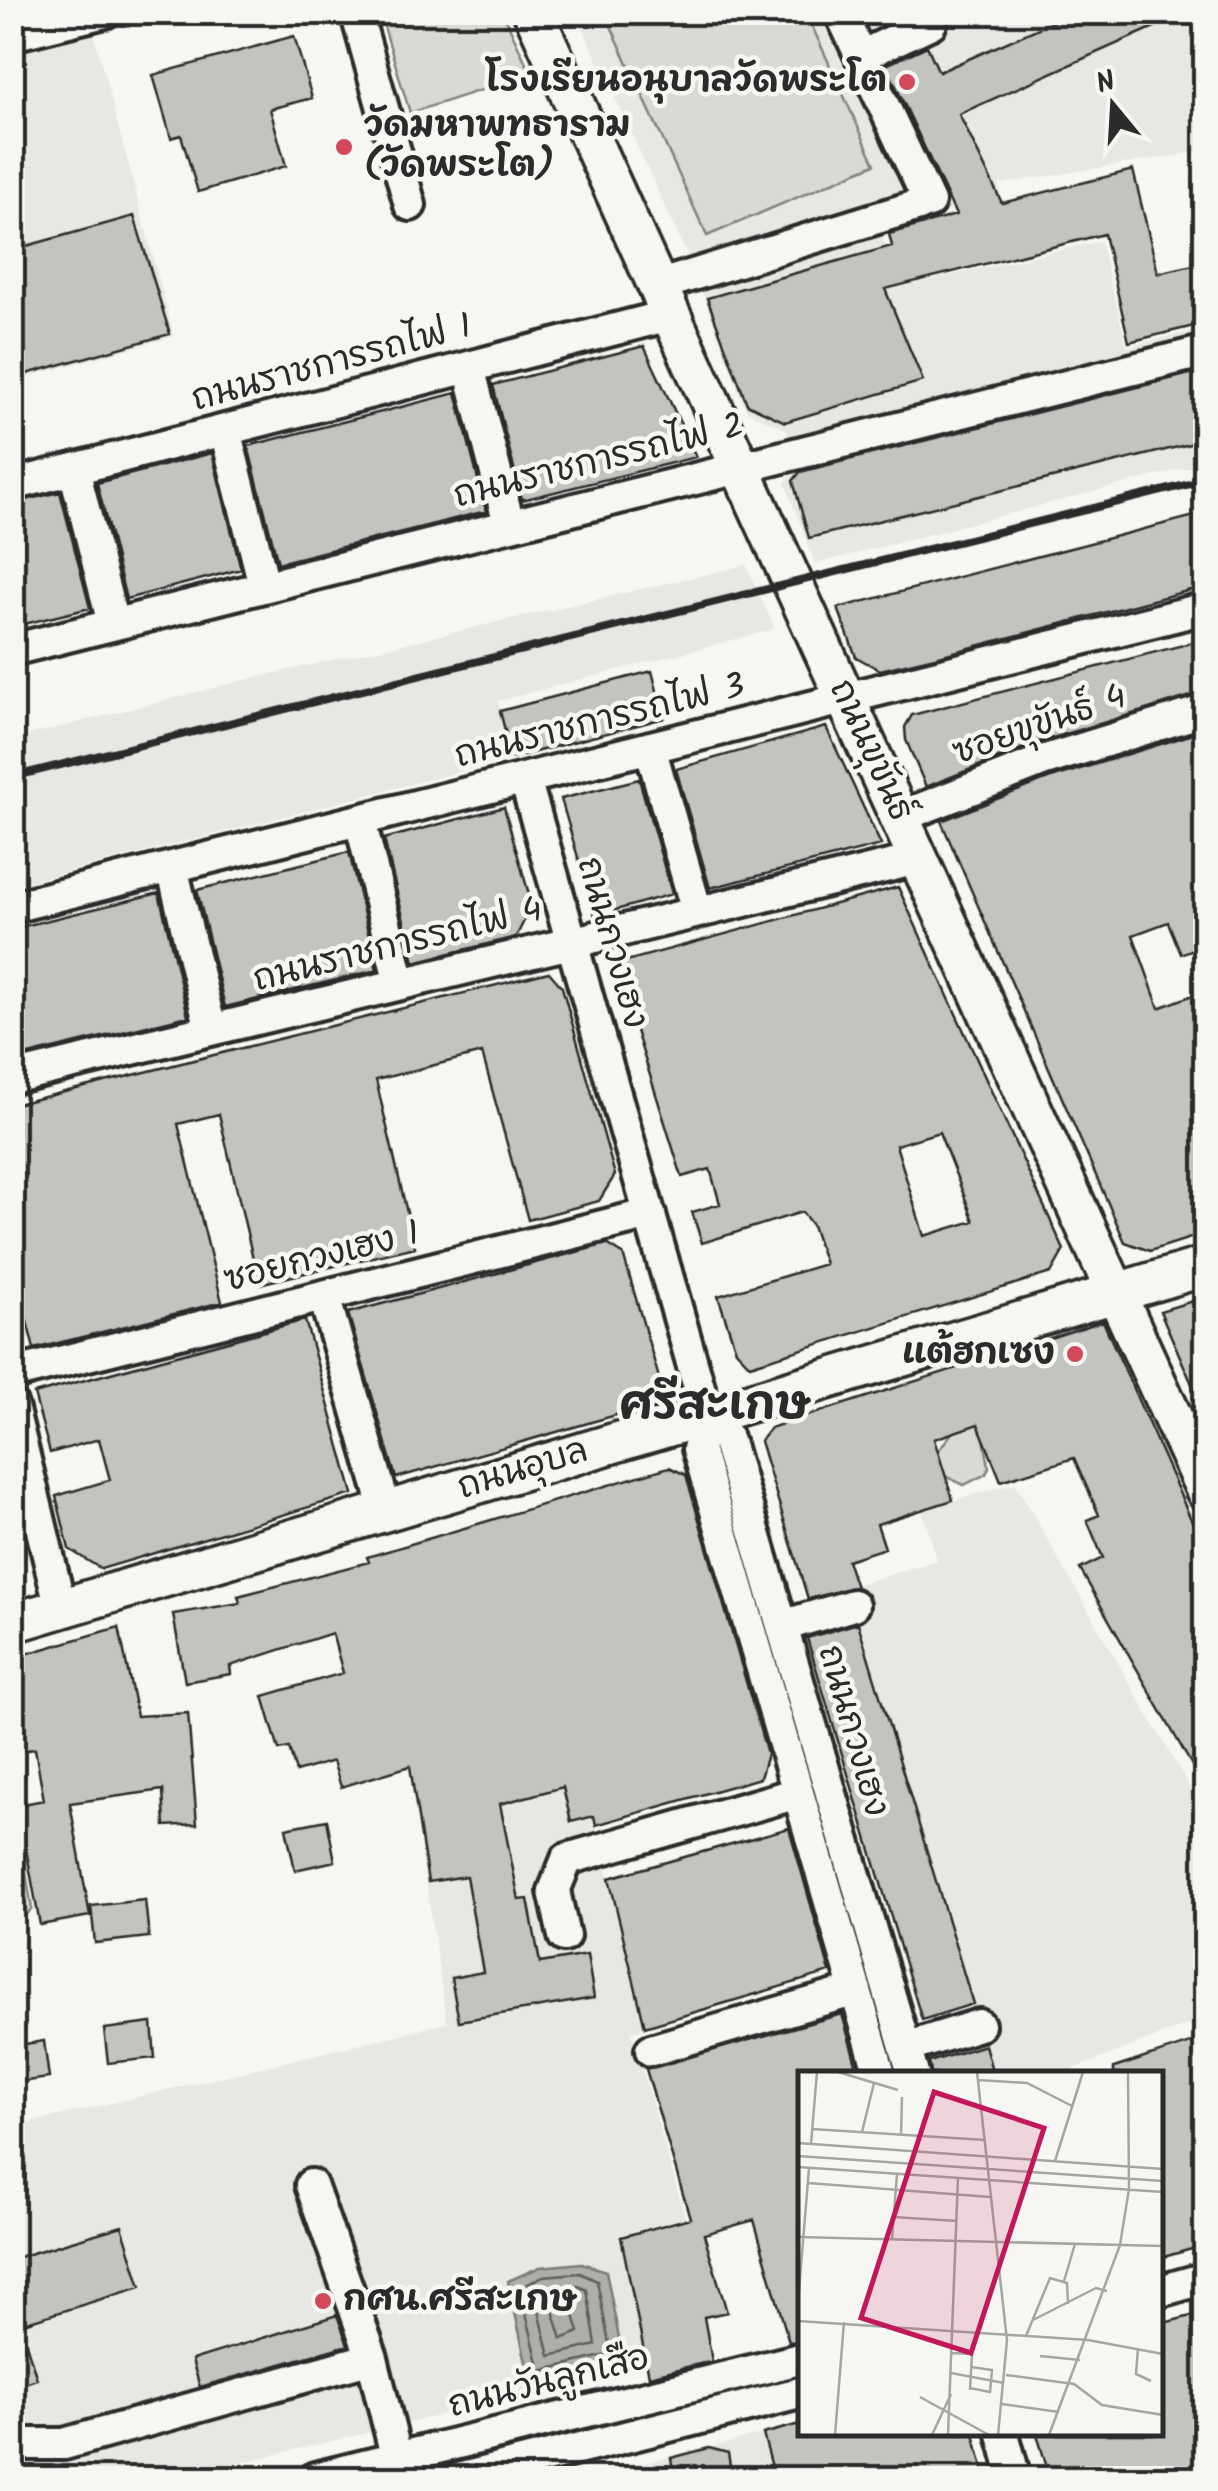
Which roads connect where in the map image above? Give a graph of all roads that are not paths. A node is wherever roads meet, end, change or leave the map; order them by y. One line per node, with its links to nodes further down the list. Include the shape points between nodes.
1 (105, 12): 6 (street)
2 (356, 12): 8 (street)
3 (532, 12): 9 (main road, ถนนขุขันธ์)
4 (840, 12): 7 (street)
5 (926, 12): 7 (street, via 930,23)
6 (12, 35)
7 (860, 56): 9 (street, ถนนราชการรถไฟ 1, via 929,202)
8 (410, 206)
9 (664, 300): 11 (street, ถนนราชการรถไฟ 1); 13 (main road, ถนนขุขันธ์)
10 (1206, 351): 13 (street, ถนนราชการรถไฟ 2)
11 (469, 367): 12 (street, ถนนราชการรถไฟ 1); 16 (street)
12 (225, 430): 14 (street, ถนนราชการรถไฟ 1); 17 (street)
13 (739, 465): 16 (street, ถนนราชการรถไฟ 2); 21 (main road, ถนนขุขันธ์)
14 (74, 470): 15 (street, ถนนราชการรถไฟ 1); 19 (street)
15 (12, 485)
16 (509, 524): 17 (street, ถนนราชการรถไฟ 2)
17 (264, 586): 19 (street, ถนนราชการรถไฟ 2)
18 (1206, 608): 21 (street, ถนนราชการรถไฟ 3)
19 (113, 624): 20 (street, ถนนราชการรถไฟ 2)
20 (12, 650)
21 (846, 701): 23 (street, ถนนราชการรถไฟ 3); 25 (main road, ถนนขุขันธ์)
22 (1206, 710): 25 (street, ซอยขุขันธ์ 4, via 1042,761)
23 (650, 748): 24 (street, ถนนราชการรถไฟ 3); 30 (street)
24 (525, 779): 26 (street, ถนนราชการรถไฟ 3); 31 (street, ถนนกวงเฮง)
25 (900, 817): 27 (main road, ถนนขุขันธ์)
26 (360, 820): 28 (street, ถนนราชการรถไฟ 3); 32 (street)
27 (918, 858): 30 (street, ถนนราชการรถไฟ 4); 37 (main road, ถนนขุขันธ์)
28 (172, 867): 29 (street, ถนนราชการรถไฟ 3); 33 (street)
29 (12, 908)
30 (697, 912): 31 (street, ถนนราชการรถไฟ 4)
31 (572, 942): 32 (street, ถนนราชการรถไฟ 4); 35 (street, ถนนกวงเฮง)
32 (400, 984): 33 (street, ถนนราชการรถไฟ 4)
33 (211, 1030): 34 (street, ถนนราชการรถไฟ 4)
34 (12, 1078)
35 (650, 1214): 38 (street, ซอยกวงเฮง 1); 41 (street, ถนนกวงเฮง)
36 (1206, 1266): 37 (main road, ถนนอุบล)
37 (1117, 1293): 41 (main road, ถนนอุบล); 42 (main road, ถนนขุขันธ์)
38 (324, 1296): 39 (street, ซอยกวงเฮง 1); 43 (street)
39 (12, 1374)
40 (12, 1406): 45 (street)
41 (708, 1415): 43 (main road, ถนนอุบล); 47 (street, ถนนกวงเฮง, via 727,1438); 48 (street, ถนนกวงเฮง, via 698,1449)
42 (1206, 1490)
43 (386, 1511): 45 (main road, ถนนอุบล)
44 (853, 1605): 47 (street)
45 (60, 1608): 46 (main road, ถนนอุบล)
46 (12, 1623)
47 (782, 1626): 53 (street, ถนนกวงเฮง)
48 (798, 1793): 49 (street, via 567,1858 554,1890); 50 (street, ถนนกวงเฮง)
49 (564, 1936)
50 (856, 1990): 52 (street); 54 (street, ถนนกวงเฮง)
51 (979, 2025): 53 (street)
52 (651, 2050)
53 (909, 2061)
54 (879, 2071)
55 (311, 2186): 58 (street)
56 (1206, 2278): 57 (street)
57 (1163, 2290)
58 (372, 2358): 62 (street, via 64,2444); 63 (street)
59 (798, 2360): 63 (street, ถนนวันลูกเสือ)
60 (798, 2394): 65 (street, ถนนวันลูกเสือ)
61 (1004, 2436): 66 (street)
62 (13, 2449)
63 (400, 2469): 64 (street, ถนนวันลูกเสือ)
64 (316, 2478)
65 (462, 2478)
66 (1015, 2478)

